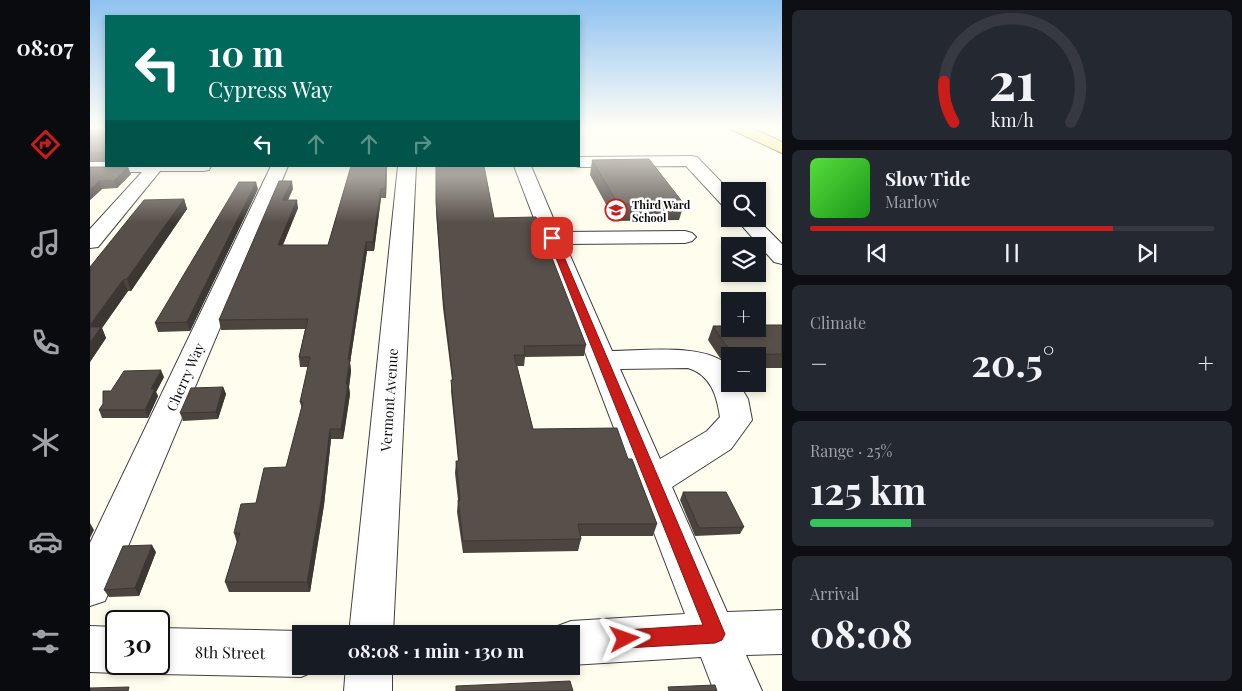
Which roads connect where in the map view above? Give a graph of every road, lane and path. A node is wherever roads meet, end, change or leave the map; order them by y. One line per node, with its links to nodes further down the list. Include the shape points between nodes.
1 (580, 162): 7 (street, via 691,160)
2 (90, 167): 3 (street)
3 (156, 167): 11 (street)
4 (280, 167): 15 (street, Cherry Way)
5 (407, 167): 16 (street, Vermont Avenue)
6 (522, 167): 10 (street)
7 (721, 192)
8 (754, 227): 12 (street)
9 (685, 237): 10 (street)
10 (552, 238): 13 (street)
11 (90, 242)
12 (782, 257)
13 (602, 360): 14 (street); 14 (street, via 698,361 718,372 733,399 736,420 719,440)
14 (652, 481): 18 (street)
15 (90, 587)
16 (372, 625)
17 (782, 632): 18 (street)
18 (715, 634): 19 (street); 26 (street)
19 (580, 642)
20 (90, 649): 21 (street)
21 (105, 650)
22 (170, 651): 23 (street, 8th Street)
23 (292, 654)
24 (369, 675): 25 (street)
25 (368, 691)
26 (738, 691)

